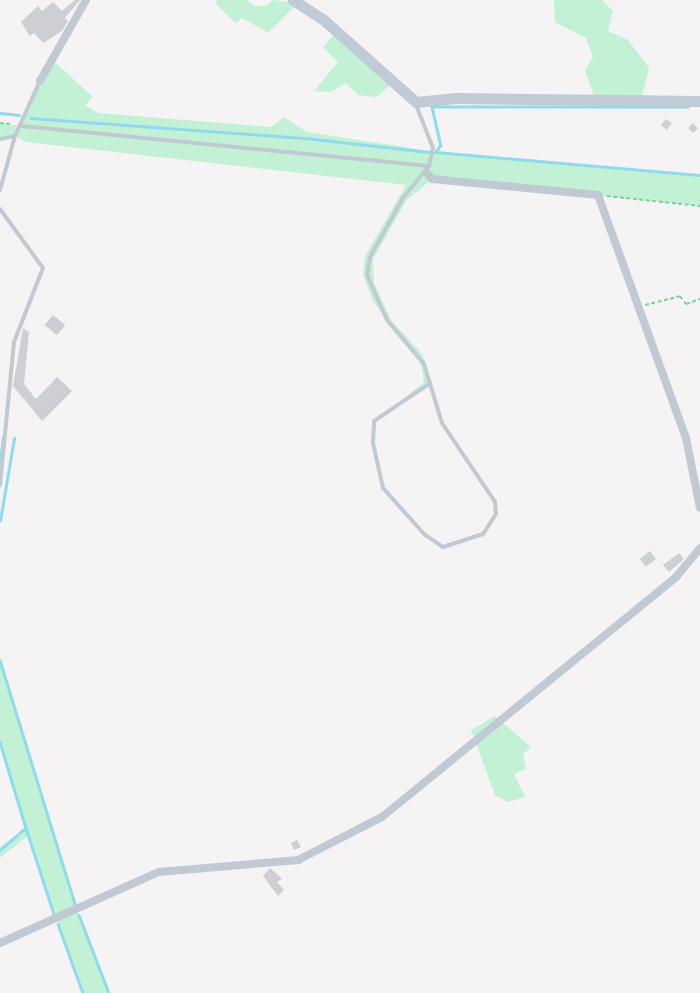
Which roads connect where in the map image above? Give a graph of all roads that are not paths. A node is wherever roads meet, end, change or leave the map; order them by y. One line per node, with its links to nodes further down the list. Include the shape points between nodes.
1 (86, 0): 3 (street)
2 (292, 0): 5 (street, via 326,21)
3 (40, 80): 6 (lane)
4 (700, 101): 5 (street, via 456,98)
5 (416, 102): 9 (lane, via 433,148)
6 (22, 126): 7 (lane); 9 (lane)
7 (15, 136): 8 (lane); 10 (lane)
8 (0, 139)
9 (428, 169): 12 (lane, via 403,198 370,257 367,275 387,320 424,364); 14 (street, via 432,179 598,195 686,438)
10 (0, 190)
11 (0, 209): 13 (lane, via 43,268 14,342)
12 (429, 384): 12 (lane, via 374,421 373,443 383,488 425,534 443,547 483,534 496,514 495,502 442,423)
13 (0, 484)
14 (700, 508)
15 (700, 548): 16 (street, via 676,578 382,817 298,860 159,872)
16 (0, 943)

